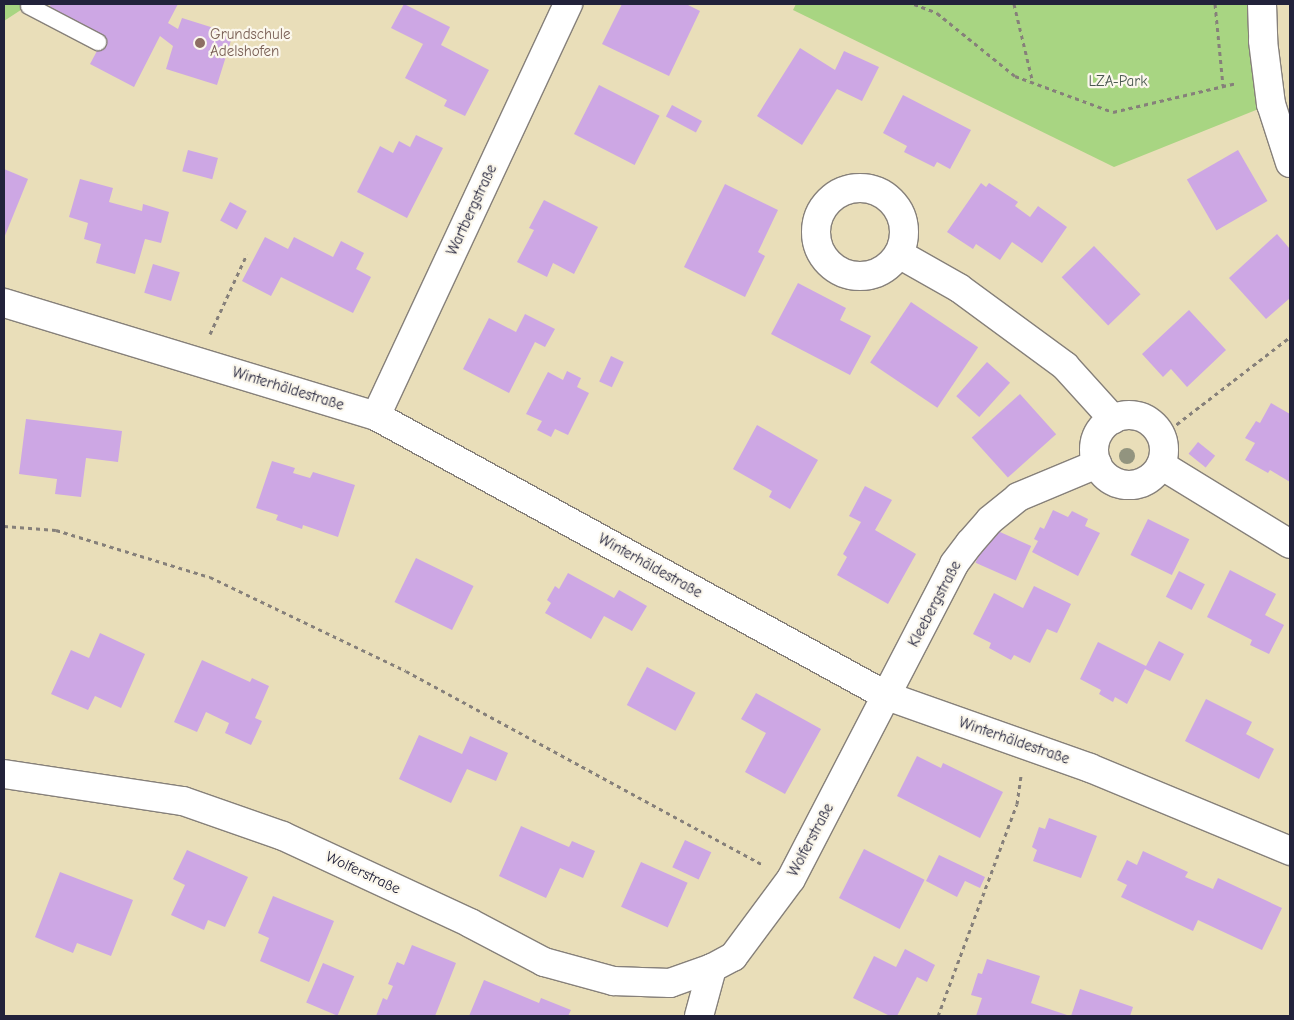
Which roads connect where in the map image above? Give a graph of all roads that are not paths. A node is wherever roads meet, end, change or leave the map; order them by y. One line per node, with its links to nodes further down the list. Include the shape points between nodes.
1 (568, 4): 8 (street, Wartbergstraße)
2 (1262, 4): 5 (street, via 1271,104)
3 (29, 6): 4 (lane)
4 (98, 42)
5 (1290, 163)
6 (899, 254): 9 (street, via 959,288 1065,366)
7 (4, 303): 8 (street, Winterhäldestraße)
8 (376, 416): 13 (street, Winterhäldestraße)
9 (1113, 419): 10 (street, via 1098,434 1094,444); 11 (street, via 1124,416 1140,418 1154,427 1163,446)
10 (1097, 464): 11 (street, via 1103,474 1123,485 1145,481); 13 (street, Kleebergstraße, via 1018,498 990,520 954,564)
11 (1161, 465): 12 (street)
12 (1290, 544)
13 (887, 696): 15 (street, Winterhäldestraße, via 1090,768); 16 (street, Wolferstraße, via 790,880 733,957)
14 (4, 774): 16 (street, Wolferstraße, via 183,801 283,836 544,962 613,981 670,983)
15 (1290, 851)
16 (712, 968): 17 (street)
17 (699, 1016)

